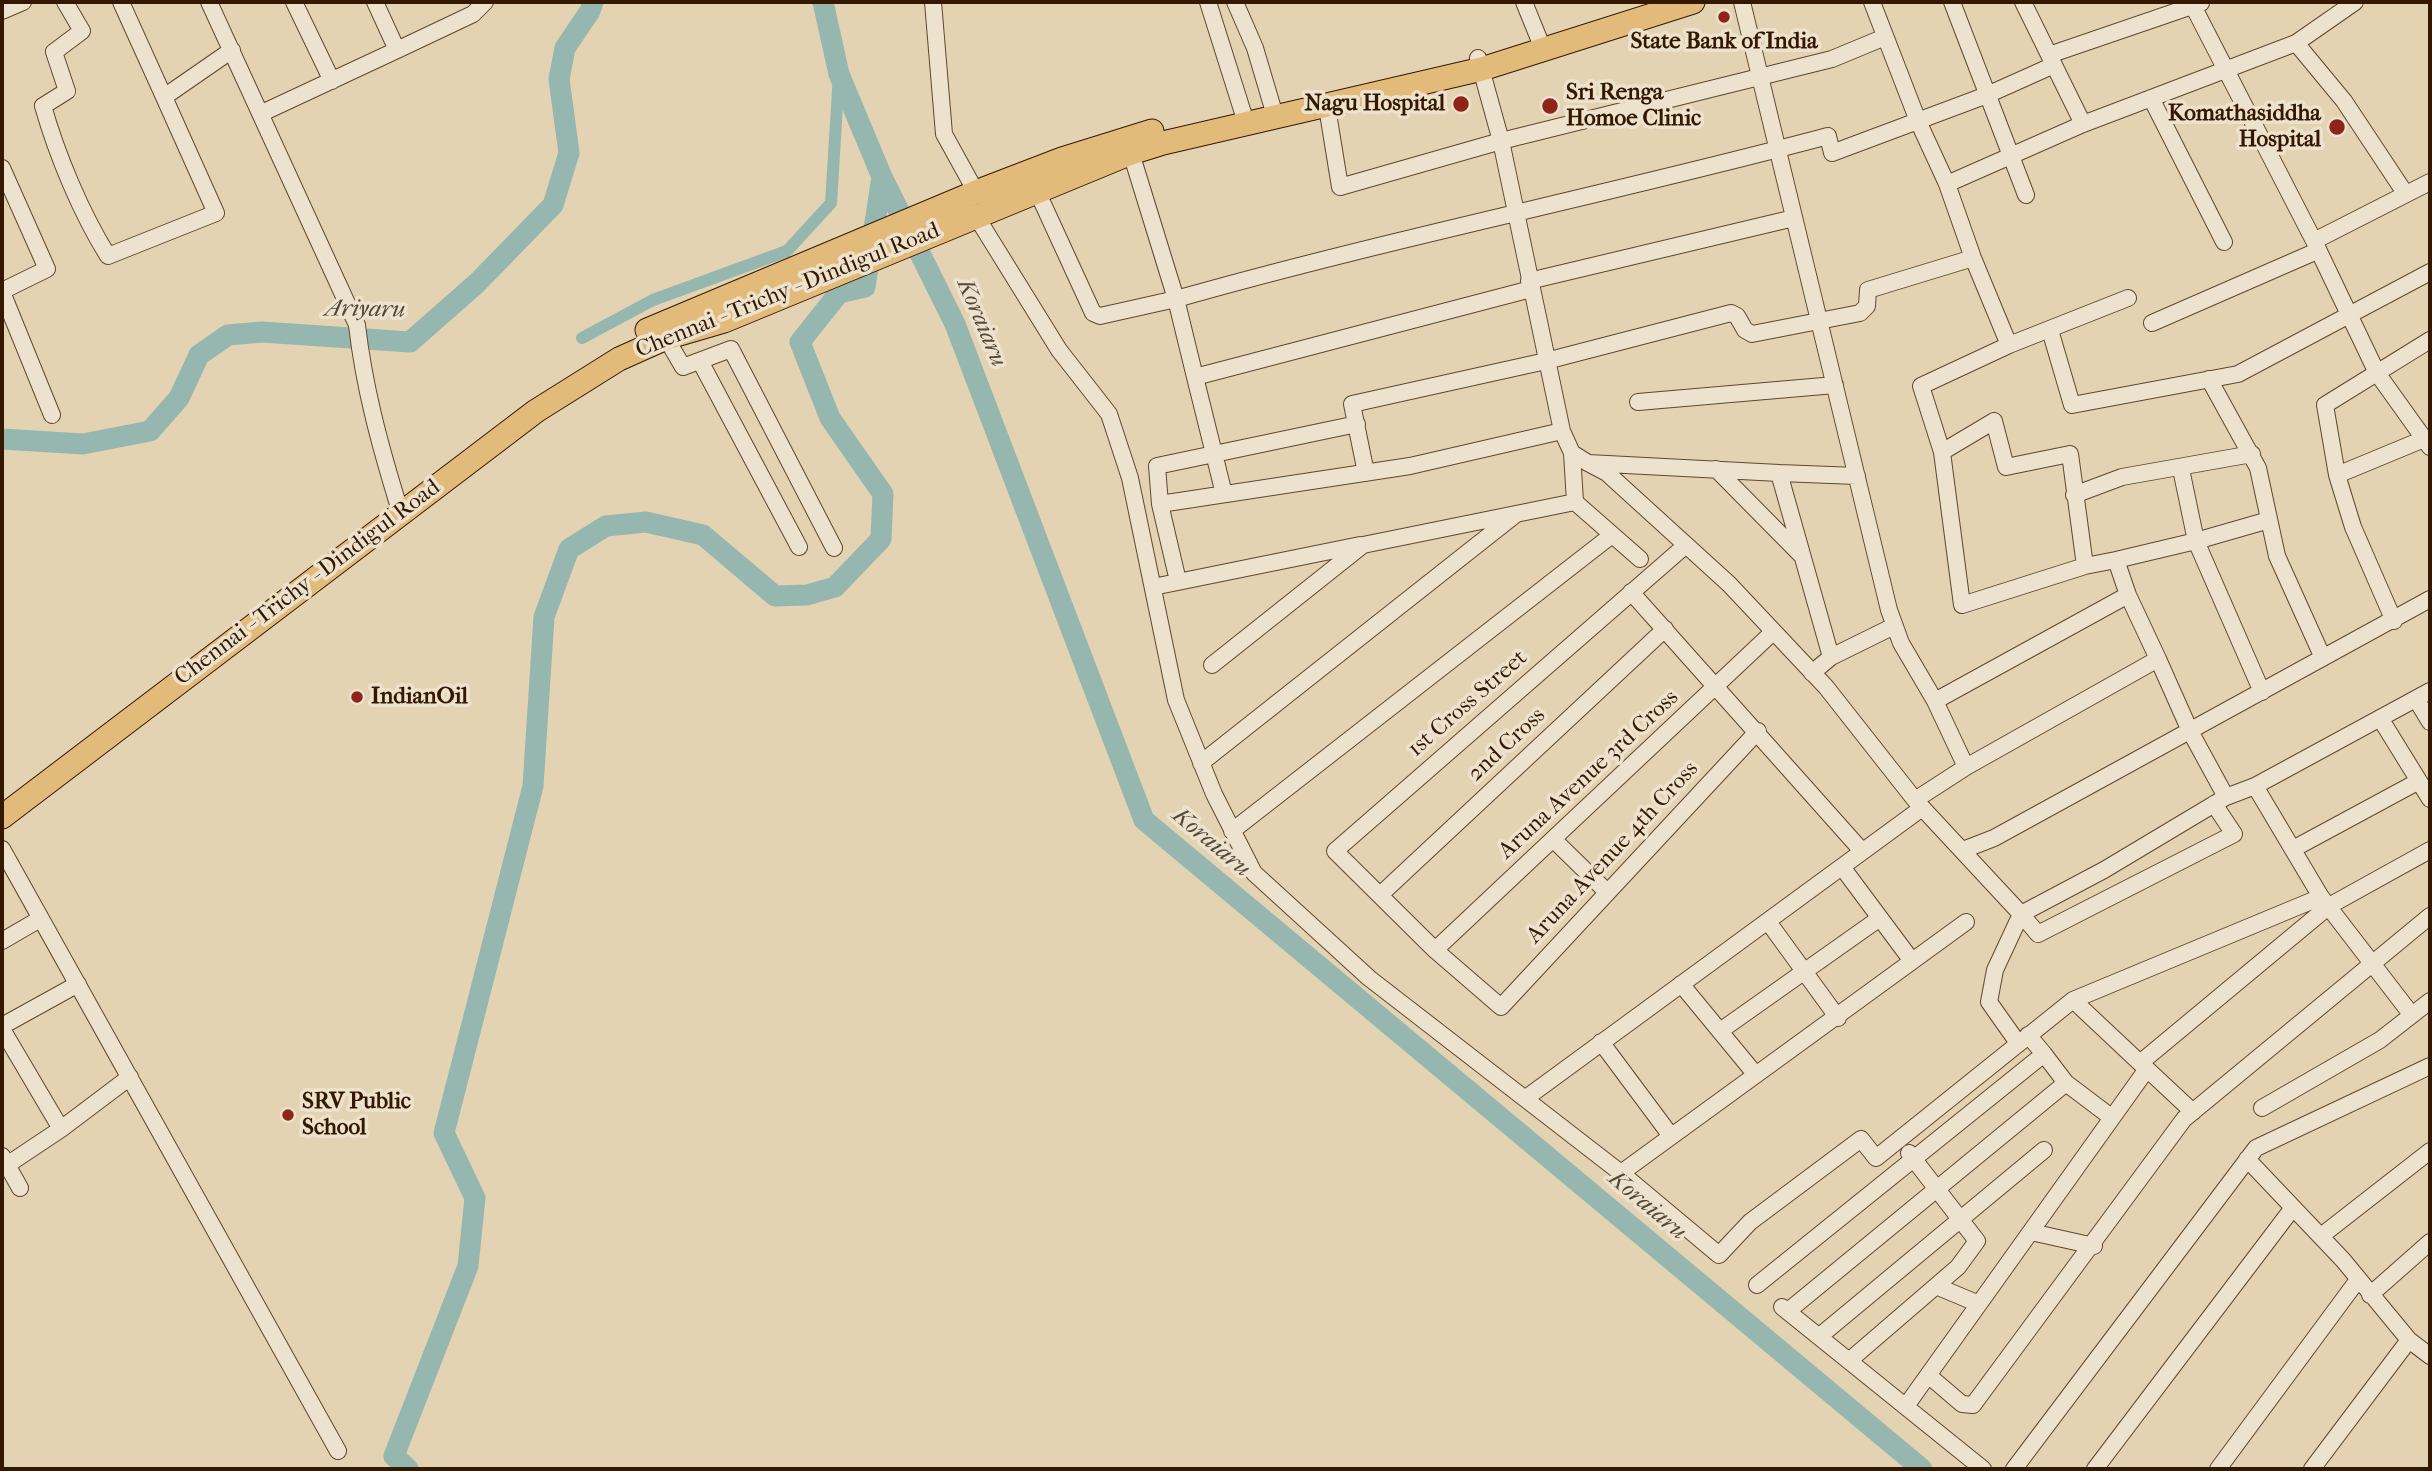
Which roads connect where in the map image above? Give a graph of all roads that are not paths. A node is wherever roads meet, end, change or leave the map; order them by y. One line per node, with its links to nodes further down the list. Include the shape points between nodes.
1 (23, 2): 20 (street)
2 (65, 2): 32 (street, via 82,31 54,52 67,91 43,106 93,233 107,256 216,213)
3 (121, 2): 32 (street)
4 (209, 2): 24 (street)
5 (294, 2): 30 (street)
6 (375, 2): 25 (street)
7 (485, 2): 25 (street, via 472,14)
8 (1208, 2): 36 (street)
9 (1235, 2): 37 (street, via 1255,48)
10 (1524, 2): 22 (street)
11 (1655, 2): 22 (highway, Chennai - Trichy - Dindigul Road)
12 (1693, 2): 27 (highway, Chennai - Trichy - Dindigul Road)
13 (1742, 2): 29 (street)
14 (1872, 2): 21 (street)
15 (1952, 2): 31 (street)
16 (2023, 2): 26 (street)
17 (2355, 2): 23 (street)
18 (935, 3): 51 (street, via 944,134)
19 (2196, 3): 26 (street); 28 (street)
20 (2, 10)
21 (1885, 37): 29 (street, via 1832,60); 38 (street)
22 (1539, 39): 27 (highway, Chennai - Trichy - Dindigul Road)
23 (2297, 43): 28 (street); 49 (street)
24 (232, 50): 32 (street); 35 (street)
25 (397, 50): 30 (street)
26 (2052, 60): 31 (street); 39 (street)
27 (1480, 63): 34 (highway, Chennai - Trichy - Dindigul Road); 37 (highway, Chennai - Trichy - Dindigul Road); 40 (street)
28 (2225, 69): 33 (street); 55 (street)
29 (1759, 79): 40 (street); 41 (street)
30 (332, 81): 35 (street)
31 (1987, 95): 38 (street); 43 (street)
32 (164, 97)
33 (2151, 98): 39 (street); 54 (street)
34 (1327, 107): 37 (highway, Chennai - Trichy - Dindigul Road); 40 (street, via 1340,187)
35 (262, 113): 96 (street, via 357,325 374,424)
36 (1243, 113): 37 (highway, Chennai - Trichy - Dindigul Road); 51 (highway, Chennai - Trichy - Dindigul Road, via 1103,145)
37 (1274, 113): 42 (highway, Chennai - Trichy - Dindigul Road)
38 (1917, 121): 41 (street, via 1832,152 1828,136); 46 (street)
39 (2083, 124): 43 (street)
40 (1501, 141): 52 (street)
41 (1777, 149): 52 (street); 53 (street)
42 (1131, 153): 47 (highway, Chennai - Trichy - Dindigul Road); 62 (street)
43 (2011, 156): 46 (street); 50 (street)
44 (2, 168): 48 (street)
45 (2430, 181): 49 (street)
46 (1947, 184): 56 (street)
47 (1037, 191): 51 (highway, Chennai - Trichy - Dindigul Road); 62 (street, via 1094,313 1100,316)
48 (6, 192): 60 (street, via 47,269)
49 (2405, 193): 55 (street)
50 (2026, 195)
51 (970, 207): 58 (highway, Chennai - Trichy - Dindigul Road); 110 (street, via 1059,350 1109,414 1130,478)
52 (1515, 215): 59 (street); 62 (street)
53 (1794, 218): 59 (street); 64 (street)
54 (2224, 242)
55 (2316, 246): 63 (street); 65 (street)
56 (1973, 258): 64 (street, via 1868,289 1867,306 1860,313); 69 (street)
57 (2430, 272): 63 (street)
58 (790, 282): 67 (highway, Chennai - Trichy - Dindigul Road, via 724,321); 96 (highway, Chennai - Trichy - Dindigul Road, via 632,337 550,385)
59 (1530, 285): 71 (street); 73 (street)
60 (2, 291): 77 (street)
61 (2128, 298): 66 (street)
62 (1176, 299): 73 (street)
63 (2348, 315): 72 (street); 74 (street, via 2238,374)
64 (1819, 321): 71 (street, via 1752,334 1731,313); 75 (street)
65 (2152, 323)
66 (2050, 330): 69 (street); 74 (street, via 2072,405)
67 (666, 338): 70 (street, via 683,367); 96 (highway, Chennai - Trichy - Dindigul Road, via 620,359 536,411)
68 (2430, 340): 72 (street)
69 (2009, 345): 81 (street, via 1921,386)
70 (700, 361): 103 (street); 104 (street, via 731,349)
71 (1546, 361): 78 (street, via 1353,404); 79 (street)
72 (2377, 373): 80 (street); 90 (street, via 2325,405)
73 (1195, 377): 83 (street)
74 (2209, 379): 84 (street)
75 (1835, 385): 76 (street); 91 (street)
76 (1638, 402)
77 (52, 415)
78 (1357, 424): 83 (street); 88 (street)
79 (1562, 431): 82 (street); 88 (street)
80 (2427, 443): 90 (street)
81 (1942, 452): 93 (street, via 1994,421 2006,467 2070,454); 108 (street, via 1962,605)
82 (1572, 453): 85 (street); 94 (street)
83 (1214, 454): 92 (street); 95 (street, via 1157,466)
84 (2252, 454): 87 (street); 98 (street)
85 (1588, 463): 86 (street); 102 (street, via 1607,473)
86 (1716, 469): 89 (street); 105 (street)
87 (2181, 469): 93 (street, via 2122,477); 100 (street)
88 (1366, 473): 92 (street)
89 (1779, 473): 91 (street); 105 (street)
90 (2337, 475): 114 (street, via 2353,527)
91 (1857, 476): 115 (street)
92 (1224, 494): 95 (street)
93 (2074, 495): 108 (street)
94 (1575, 502): 97 (street); 99 (street)
95 (1160, 504): 109 (street)
96 (400, 506): 137 (highway, Chennai - Trichy - Dindigul Road); 139 (highway, Chennai - Trichy - Dindigul Road)
97 (1517, 514): 101 (street); 131 (street)
98 (2269, 520): 100 (street); 119 (street, via 2277,556)
99 (1612, 535): 106 (street); 140 (street)
100 (2196, 541): 107 (street); 124 (street)
101 (1363, 545): 109 (street); 121 (street)
102 (1686, 545): 111 (street, 1st Cross Street); 117 (street, via 1730,584)
103 (799, 547)
104 (834, 548)
105 (1802, 556): 118 (street)
106 (1640, 559)
107 (2116, 560): 108 (street); 112 (street)
108 (2085, 566)
109 (1178, 581): 110 (street)
110 (1153, 587): 131 (street, via 1176,700)
111 (1631, 592): 116 (street); 149 (street, 1st Cross Street, via 1335,851)
112 (2128, 595): 120 (street); 126 (street)
113 (2430, 599): 114 (street)
114 (2394, 621): 119 (street)
115 (1894, 626): 118 (street); 126 (street)
116 (1665, 629): 123 (street); 149 (street, 2nd Cross)
117 (1773, 632): 122 (street); 123 (street, Aruna Avenue 3rd Cross)
118 (1831, 657): 122 (street)
119 (2323, 657): 124 (street)
120 (2158, 659): 130 (street); 132 (street)
121 (1212, 665)
122 (1812, 673): 138 (street)
123 (1715, 687): 129 (street); 141 (street, Aruna Avenue 3rd Cross)
124 (2262, 692): 130 (street)
125 (2423, 695): 127 (street); 128 (street)
126 (1935, 701): 132 (street)
127 (2380, 718): 133 (street); 134 (street)
128 (2430, 722)
129 (1758, 730): 146 (street); 148 (street, Aruna Avenue 4th Cross)
130 (2190, 731): 136 (street); 144 (street, via 1994,838)
131 (1201, 763): 140 (street)
132 (1966, 767): 138 (street)
133 (2419, 781): 135 (street); 143 (street)
134 (2255, 786): 136 (street); 143 (street)
135 (2430, 799)
136 (2220, 800): 151 (street); 151 (street, via 2234,834 2038,934)
137 (2, 803)
138 (1919, 804): 144 (street); 146 (street)
139 (2, 817)
140 (1232, 831): 178 (street, via 1254,873 1285,905 1369,978)
141 (1554, 840): 148 (street); 158 (street, Aruna Avenue 3rd Cross)
142 (2, 849): 154 (street)
143 (2293, 849): 150 (street)
144 (1963, 850): 151 (street)
145 (2430, 850): 150 (street)
146 (1863, 851): 147 (street)
147 (1842, 867): 153 (street); 156 (street)
148 (1607, 892): 158 (street, Aruna Avenue 4th Cross, via 1501,1007)
149 (1380, 895): 158 (street)
150 (2325, 902): 160 (street); 164 (street); 173 (street)
151 (2021, 914): 170 (street, via 1994,970 1989,1002)
152 (2430, 916): 160 (street)
153 (1880, 918): 159 (street); 161 (street)
154 (40, 919): 157 (street); 162 (street)
155 (1966, 922): 159 (street)
156 (1769, 923): 161 (street); 163 (street)
157 (2, 941)
158 (1435, 950)
159 (1912, 961): 167 (street)
160 (2371, 962): 166 (street); 180 (street)
161 (1803, 970): 167 (street); 169 (street)
162 (78, 984): 168 (street); 176 (street)
163 (1681, 984): 169 (street); 171 (street)
164 (2073, 1000): 170 (street); 173 (street)
165 (2430, 1001): 166 (street)
166 (2411, 1014): 179 (street, via 2380,1040)
167 (1839, 1018): 175 (street)
168 (2, 1028): 182 (street)
169 (1720, 1031): 175 (street)
170 (2023, 1039): 172 (street); 184 (street)
171 (1601, 1042): 178 (street); 183 (street)
172 (2043, 1054): 177 (street); 187 (street)
173 (2144, 1066): 180 (street); 181 (street)
174 (2430, 1066): 188 (street, via 2269,1142)
175 (1756, 1075): 183 (street)
176 (130, 1077): 182 (street); 210 (street)
177 (2066, 1083): 181 (street); 191 (street)
178 (1526, 1098): 190 (street)
179 (2262, 1108)
180 (2193, 1112): 198 (street)
181 (2111, 1117): 195 (street)
182 (61, 1129): 189 (street)
183 (1671, 1136): 190 (street)
184 (1899, 1140): 187 (street); 190 (street, via 1876,1158 1861,1139 1750,1222 1719,1255)
185 (2044, 1150): 194 (street)
186 (2430, 1150): 196 (street)
187 (1914, 1159): 191 (street); 200 (street)
188 (2246, 1159): 193 (street); 212 (street)
189 (4, 1160): 192 (street)
190 (1620, 1173)
191 (1937, 1187): 194 (street); 204 (street, via 1785,1309)
192 (20, 1188)
193 (2292, 1209): 196 (street); 213 (street)
194 (1961, 1218): 201 (street, via 1976,1237 1975,1248); 204 (street)
195 (2031, 1232): 198 (street); 203 (street)
196 (2321, 1236): 199 (street)
197 (2430, 1242): 202 (street)
198 (2094, 1246): 208 (street, via 1973,1405 1962,1404)
199 (2357, 1281): 202 (street); 214 (street)
200 (1757, 1285)
201 (1936, 1286): 203 (street); 207 (street)
202 (2370, 1295): 205 (street)
203 (1979, 1304): 208 (street)
204 (1821, 1335): 207 (street)
205 (2409, 1340): 206 (street); 215 (street)
206 (2430, 1356)
207 (1850, 1360): 209 (street)
208 (1928, 1375): 209 (street)
209 (1906, 1406): 211 (street)
210 (338, 1451)
211 (1983, 1469)
212 (2014, 1469)
213 (2095, 1469)
214 (2218, 1469)
215 (2312, 1469)

